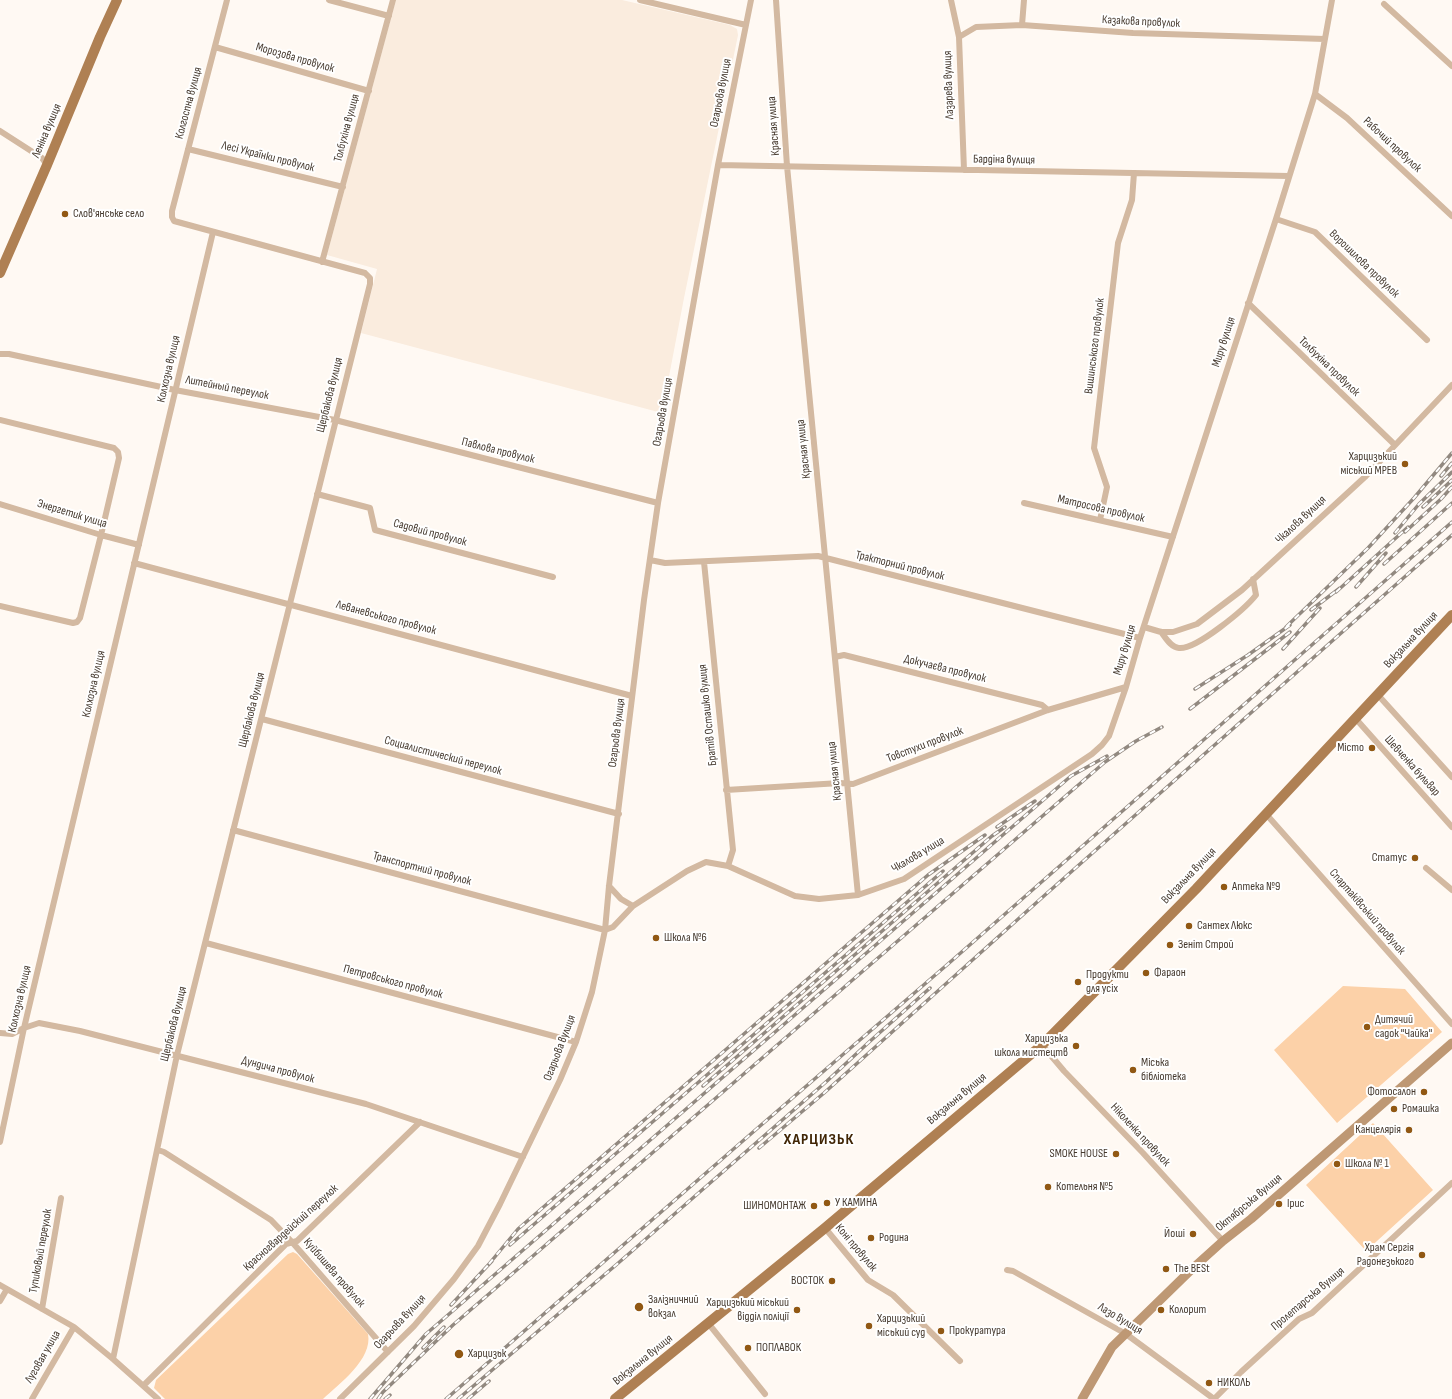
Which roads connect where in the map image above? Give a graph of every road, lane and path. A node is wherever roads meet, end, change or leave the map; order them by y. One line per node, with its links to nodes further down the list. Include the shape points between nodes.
1 (117, 0): 23 (main road, Леніна вулиця)
2 (227, 0): 17 (street, Колгоспна вулиця)
3 (329, 0): 12 (street)
4 (393, 0): 12 (street, Толбухіна вулиця)
5 (640, 0): 13 (street)
6 (751, 0): 13 (street, Огарьова вулиця)
7 (776, 0): 25 (street, Красная улица)
8 (951, 0): 15 (street, Лазарева вулиця)
9 (1024, 0): 14 (street)
10 (1332, 0): 16 (street, Миру вулиця)
11 (1384, 4): 18 (street)
12 (389, 16): 19 (street, Толбухіна вулиця)
13 (746, 25): 24 (street, Огарьова вулиця)
14 (1022, 25): 15 (street, Казакова провулок, via 976,27); 16 (street, Казакова провулок, via 1133,34)
15 (959, 37): 26 (street, Лазарева вулиця)
16 (1325, 39): 20 (street, Миру вулиця)
17 (215, 47): 19 (street, Морозова провулок); 22 (street, Колгоспна вулиця)
18 (1452, 66)
19 (369, 91): 29 (street, Толбухіна вулиця)
20 (1315, 94): 28 (street, Миру вулиця); 31 (street, Рабочий провулок, via 1347,118)
21 (0, 132): 23 (street, via 42,158)
22 (188, 148): 29 (street, Лесі Українки провулок); 30 (street, Колгоспна вулиця)
23 (47, 165): 35 (main road, Леніна вулиця)
24 (718, 165): 25 (street, Бардіна вулиця); 46 (street, Огарьова вулиця)
25 (787, 166): 26 (street, Бардіна вулиця); 52 (street, Красная улица)
26 (964, 170): 27 (street, Бардіна вулиця)
27 (1134, 173): 28 (street, Бардіна вулиця); 48 (street, Вишинського провулок, via 1132,200 1118,243 1094,448 1107,487)
28 (1289, 176): 32 (street, Миру вулиця)
29 (343, 188): 34 (street, Толбухіна вулиця)
30 (172, 211): 33 (street, Щербакова вулиця, via 174,221)
31 (1452, 216)
32 (1276, 219): 36 (street, Миру вулиця); 37 (street, Ворошилова провулок, via 1315,232)
33 (213, 232): 34 (street, Щербакова вулиця); 40 (street, Колхозна вулиця)
34 (322, 262): 42 (street, Щербакова вулиця, via 365,273 370,278)
35 (0, 273)
36 (1248, 304): 43 (street, Толбухіна провулок); 50 (street, Миру вулиця)
37 (1427, 340)
38 (0, 354): 40 (street, Литейный переулок)
39 (1452, 385): 43 (street, Чкалова вулиця)
40 (176, 390): 42 (street, Литейный переулок); 51 (street, Колхозна вулиця)
41 (0, 420): 49 (street, via 114,448 118,452 119,458)
42 (334, 420): 44 (street, Щербакова вулиця); 46 (street, Павлова провулок)
43 (1395, 445): 57 (street, Чкалова вулиця, via 1366,476)
44 (317, 494): 56 (street, Садовий провулок, via 370,508 375,530); 58 (street, Щербакова вулиця)
45 (1024, 502): 48 (street, Матросова провулок)
46 (658, 503): 53 (street, Огарьова вулиця)
47 (0, 504): 49 (street, Энергетик улица)
48 (1100, 520): 50 (street, Матросова провулок)
49 (101, 535): 51 (street, Энергетик улица); 59 (street, via 77,622)
50 (1173, 537): 61 (street, Миру вулиця)
51 (139, 545): 55 (street, Колхозна вулиця)
52 (825, 558): 54 (street, Тракторний провулок, via 818,556); 63 (street, Тракторний провулок); 64 (street, Красная улица)
53 (650, 560): 54 (street, Тракторний провулок, via 665,563); 67 (street, Огарьова вулиця)
54 (704, 562): 73 (street, Братів Осташко вулиця)
55 (134, 563): 58 (street, Леваневського провулок); 87 (street, Колхозна вулиця)
56 (553, 577)
57 (1253, 580): 62 (street, Чкалова вулиця, via 1197,624 1172,632); 62 (street, via 1256,595 1250,602 1203,638 1180,648 1170,644)
58 (290, 604): 67 (street, Леваневського провулок); 69 (street, Щербакова вулиця)
59 (0, 606)
60 (1452, 615): 66 (main road, Вокзальна вулиця)
61 (1144, 627): 62 (street, Чкалова вулиця); 63 (street, Миру вулиця)
62 (1161, 632)
63 (1140, 638): 65 (street, Миру вулиця)
64 (835, 657): 68 (street, Докучаєва провулок, via 844,655 1042,705); 72 (street, Красная улица)
65 (1126, 687): 68 (street, Товстухи провулок); 82 (street, Чкалова улица, via 1109,736 1092,754 904,879)
66 (1378, 695): 70 (main road, Вокзальна вулиця); 71 (street, Шевченка бульвар)
67 (632, 696): 74 (street, Огарьова вулиця)
68 (1048, 710): 72 (street, Товстухи провулок, via 854,784)
69 (262, 718): 74 (street, Социалистический переулок); 77 (street, Щербакова вулиця)
70 (1356, 719): 75 (main road, Вокзальна вулиця); 76 (street, Шевченка бульвар)
71 (1452, 777)
72 (847, 784): 73 (street, Товстухи провулок); 82 (street, Красная улица)
73 (726, 790): 78 (street, Братів Осташко вулиця, via 733,850)
74 (618, 814): 80 (street, Огарьова вулиця)
75 (1266, 814): 86 (street, Спартаківський провулок); 91 (main road, Вокзальна вулиця)
76 (1452, 827)
77 (233, 830): 84 (street, Транспортний провулок); 85 (street, Щербакова вулиця)
78 (728, 866): 82 (street, Чкалова улица, via 794,896 819,899); 83 (street, Чкалова улица, via 706,862 687,871)
79 (1426, 868): 81 (street)
80 (609, 886): 83 (street, via 621,899); 84 (street, Огарьова вулиця)
81 (1452, 890)
82 (858, 895)
83 (633, 906): 84 (street, Чкалова улица, via 613,927)
84 (605, 930): 89 (street, Огарьова вулиця, via 592,992)
85 (206, 943): 89 (street, Петровського провулок); 92 (street, Щербакова вулиця)
86 (1452, 1024)
87 (24, 1028): 88 (street, Дундича провулок, via 12,1034); 92 (street, Дундича провулок, via 39,1023); 94 (street, Колхозна вулиця)
88 (0, 1033)
89 (576, 1042): 96 (street, Огарьова вулиця)
90 (1452, 1043): 100 (main road, Октябрська вулиця)
91 (1042, 1045): 99 (main road, Вокзальна вулиця); 100 (street, Ніколенка провулок)
92 (177, 1055): 93 (street, Дундича провулок, via 366,1104); 95 (street, Щербакова вулиця)
93 (420, 1122): 96 (street, Дундича провулок); 101 (street, Красногвардейский переулок, via 297,1241)
94 (0, 1142)
95 (158, 1150): 101 (street, Куйбишева провулок, via 271,1220); 111 (street, Щербакова вулиця)
96 (523, 1157): 110 (street, Огарьова вулиця, via 478,1246 449,1285)
97 (1452, 1183): 120 (street, Пролетарська вулиця, via 1312,1313 1299,1319)
98 (61, 1198): 106 (street, Тупиковый переулок)
99 (825, 1228): 107 (main road, Вокзальна вулиця); 112 (street, Коні провулок, via 868,1280 893,1295)
100 (1224, 1241): 109 (main road, Октябрська вулиця)
101 (292, 1242): 110 (street, Куйбишева провулок); 113 (street, Красногвардейский переулок, via 286,1244)
102 (1007, 1270): 109 (street, Лазо вулиця)
103 (0, 1285): 104 (street)
104 (7, 1289): 105 (street); 106 (street)
105 (0, 1301)
106 (42, 1309): 108 (street)
107 (708, 1324): 114 (street); 118 (main road, Вокзальна вулиця)
108 (74, 1327): 111 (street); 115 (street, Луговая улица)
109 (1126, 1334): 119 (main road, Октябрська вулиця, via 1112,1347); 120 (street, Лазо вулиця)
110 (388, 1352): 117 (street, Огарьова вулиця)
111 (113, 1359): 113 (street)
112 (960, 1361)
113 (144, 1385): 116 (street)
114 (765, 1394)
115 (32, 1399)
116 (158, 1399)
117 (340, 1399)
118 (615, 1399)
119 (1082, 1399)
120 (1214, 1399)

